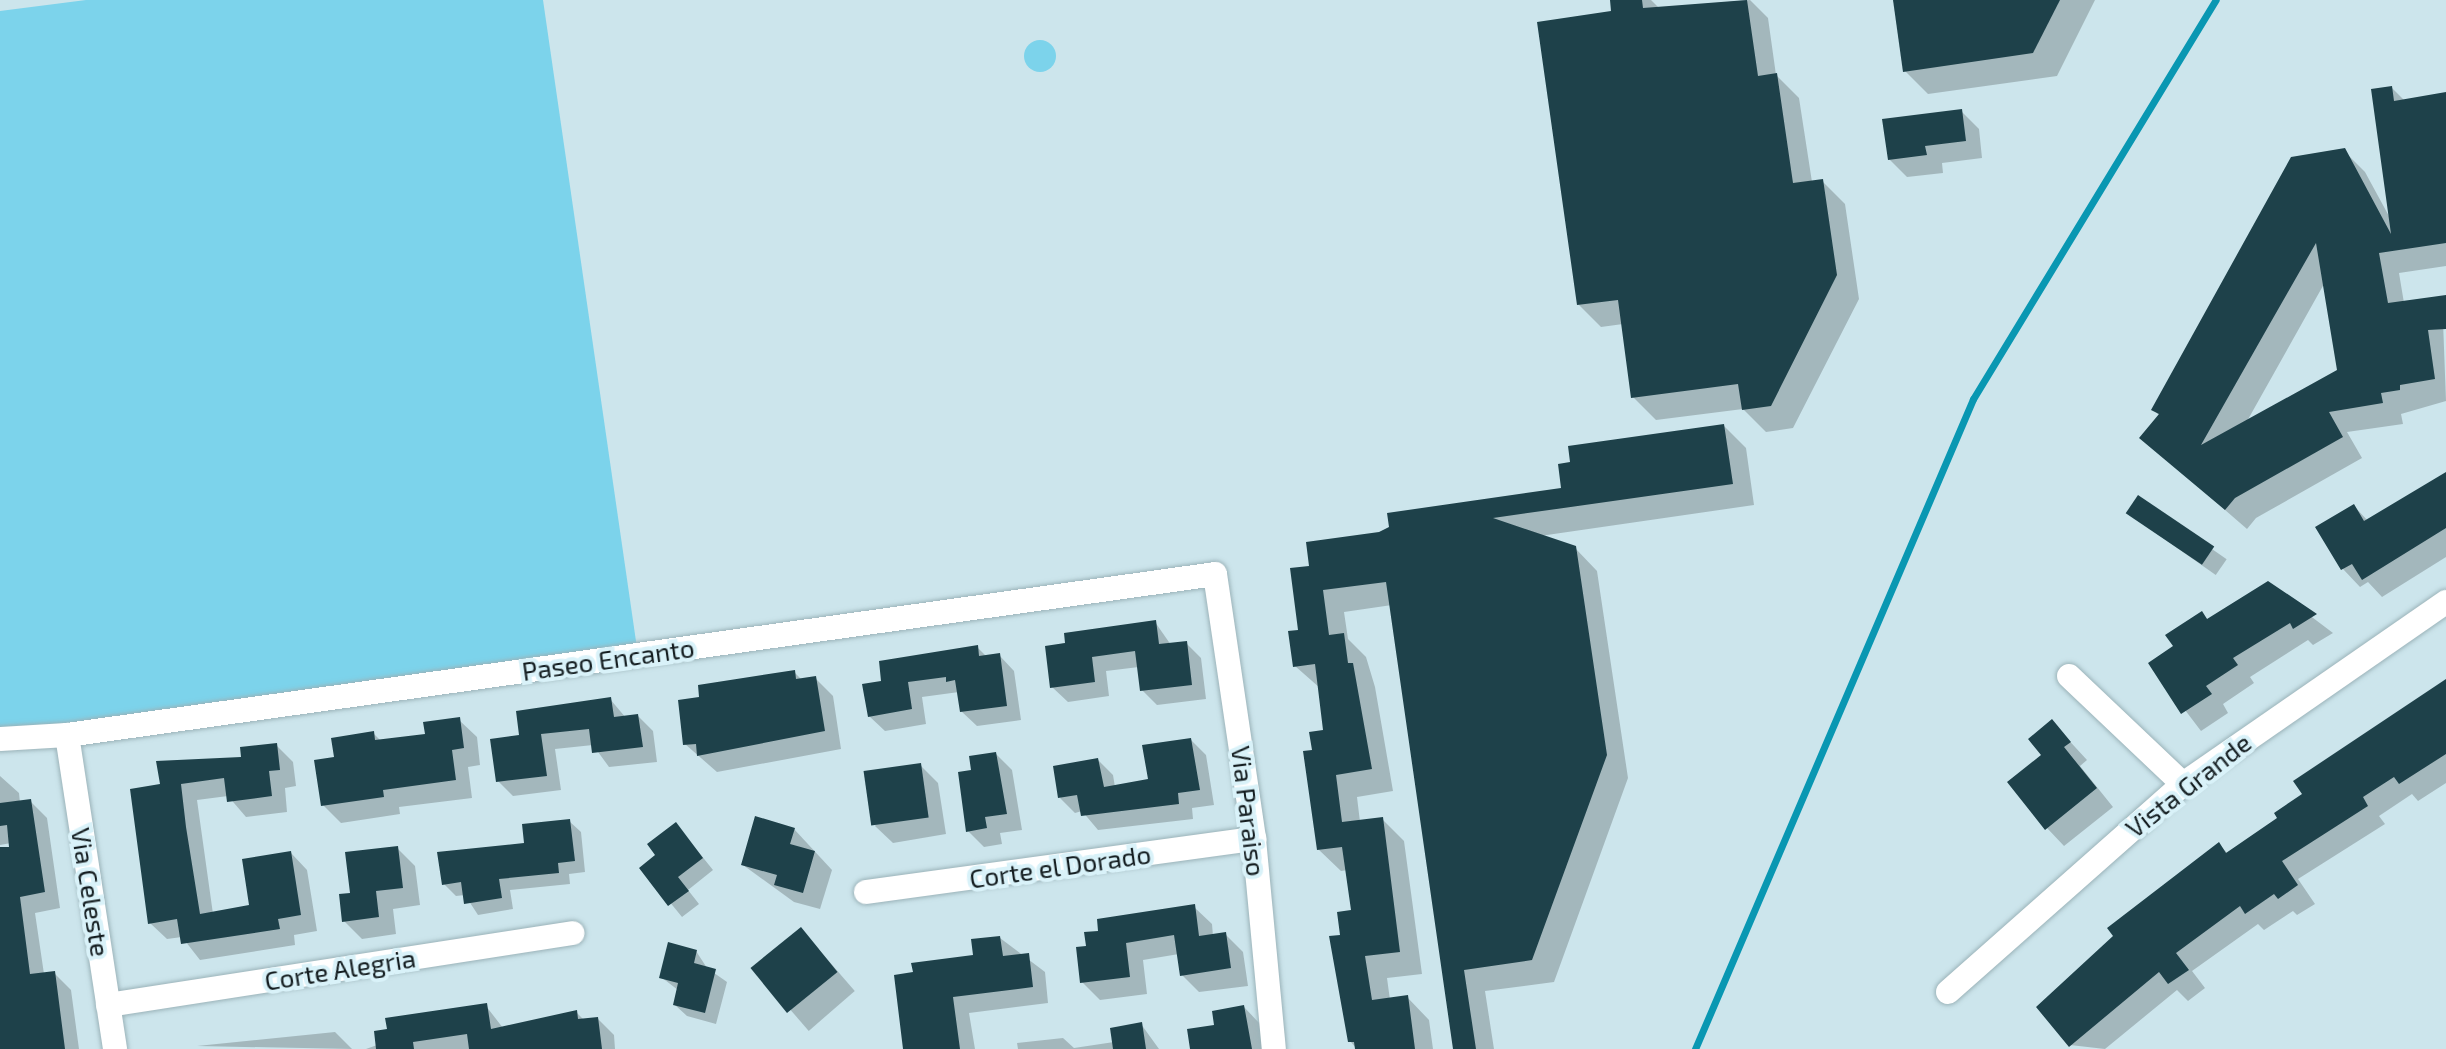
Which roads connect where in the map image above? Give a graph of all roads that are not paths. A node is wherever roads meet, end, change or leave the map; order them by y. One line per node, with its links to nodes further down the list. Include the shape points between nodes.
1 (1215, 574): 4 (street, Paseo Encanto); 7 (street, Via Paraiso)
2 (2446, 602): 6 (street, Vista Grande)
3 (2069, 676): 6 (street)
4 (67, 735): 5 (street, Paseo Encanto); 11 (street, Via Celeste)
5 (0, 739)
6 (2183, 784): 10 (street, Vista Grande)
7 (1254, 839): 8 (street, Corte el Dorado); 13 (street, Via Paraiso)
8 (866, 892)
9 (572, 933): 11 (street, Corte Alegria)
10 (1948, 992)
11 (108, 1005): 12 (street, Via Celeste)
12 (115, 1049)
13 (1274, 1049)

